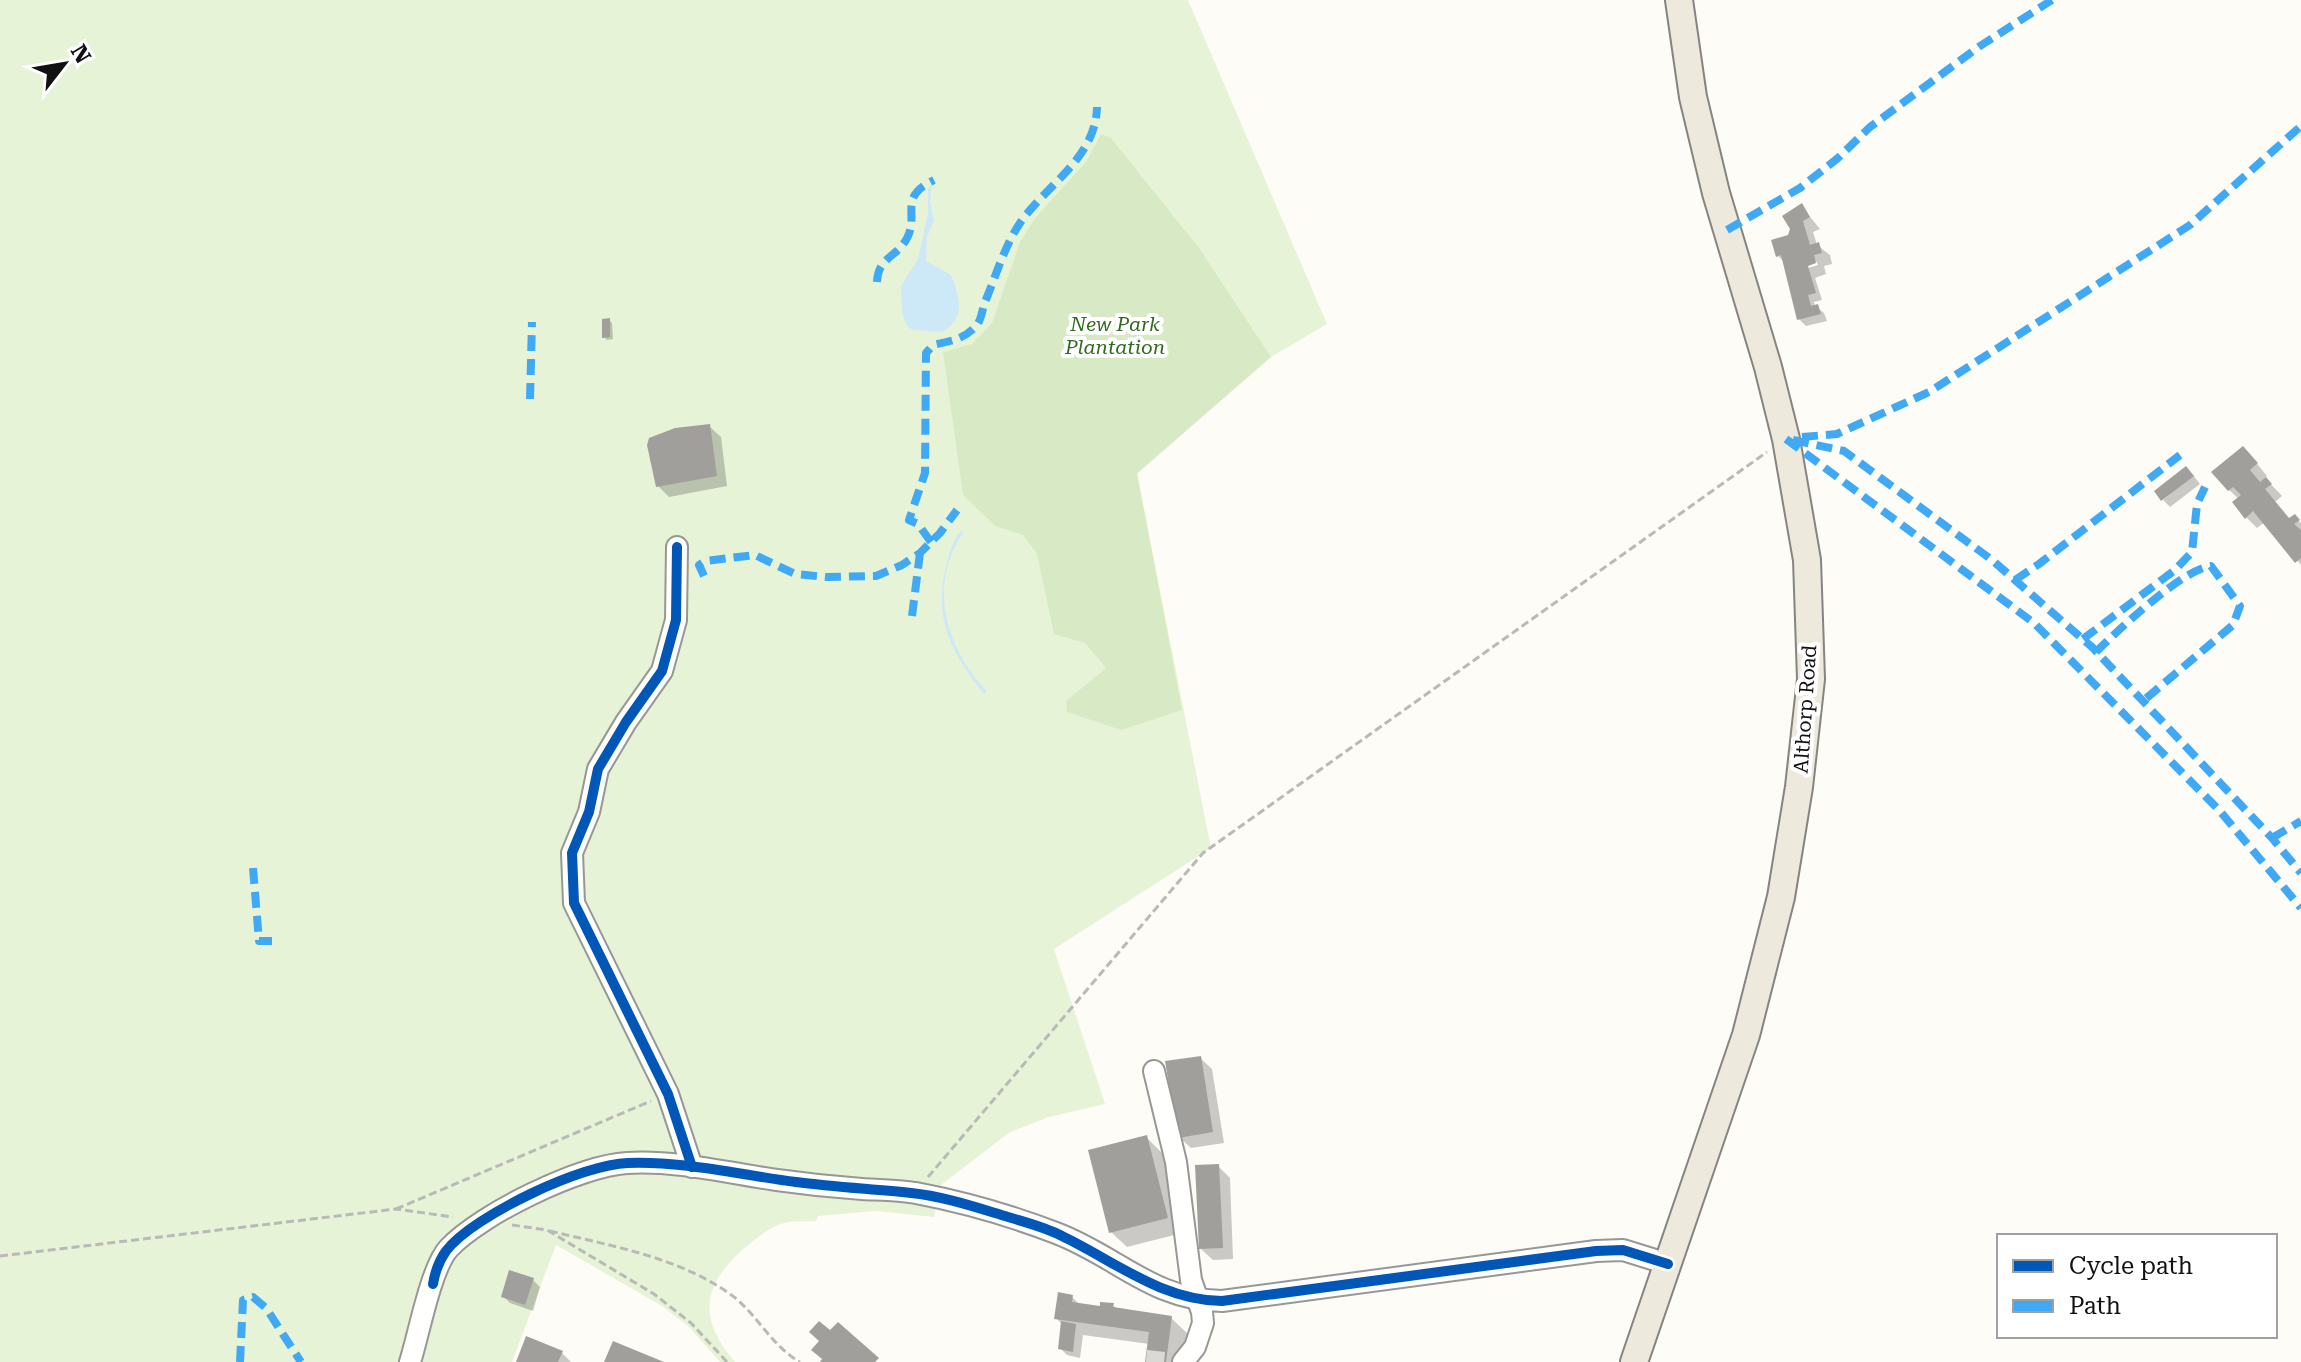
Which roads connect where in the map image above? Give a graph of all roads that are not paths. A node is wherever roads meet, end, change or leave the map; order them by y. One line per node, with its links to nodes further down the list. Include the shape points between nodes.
1 (1679, 0): 5 (main road, Althorp Road, via 1696,110 1716,193 1786,439 1807,560 1811,679 1781,897 1746,1035)
2 (677, 547): 4 (street, via 676,620 662,671 598,769 589,812 572,853 574,903 668,1094)
3 (1154, 1071): 6 (street, via 1176,1162 1191,1280)
4 (692, 1167): 6 (street, via 915,1193 1001,1215 1059,1234 1160,1288); 7 (street, via 625,1163 588,1171 480,1221 447,1249 436,1268)
5 (1668, 1264): 6 (street, via 1623,1250 1596,1251); 9 (main road, Althorp Road)
6 (1199, 1301): 8 (street, via 1203,1323)
7 (410, 1362)
8 (1183, 1362)
9 (1634, 1362)

